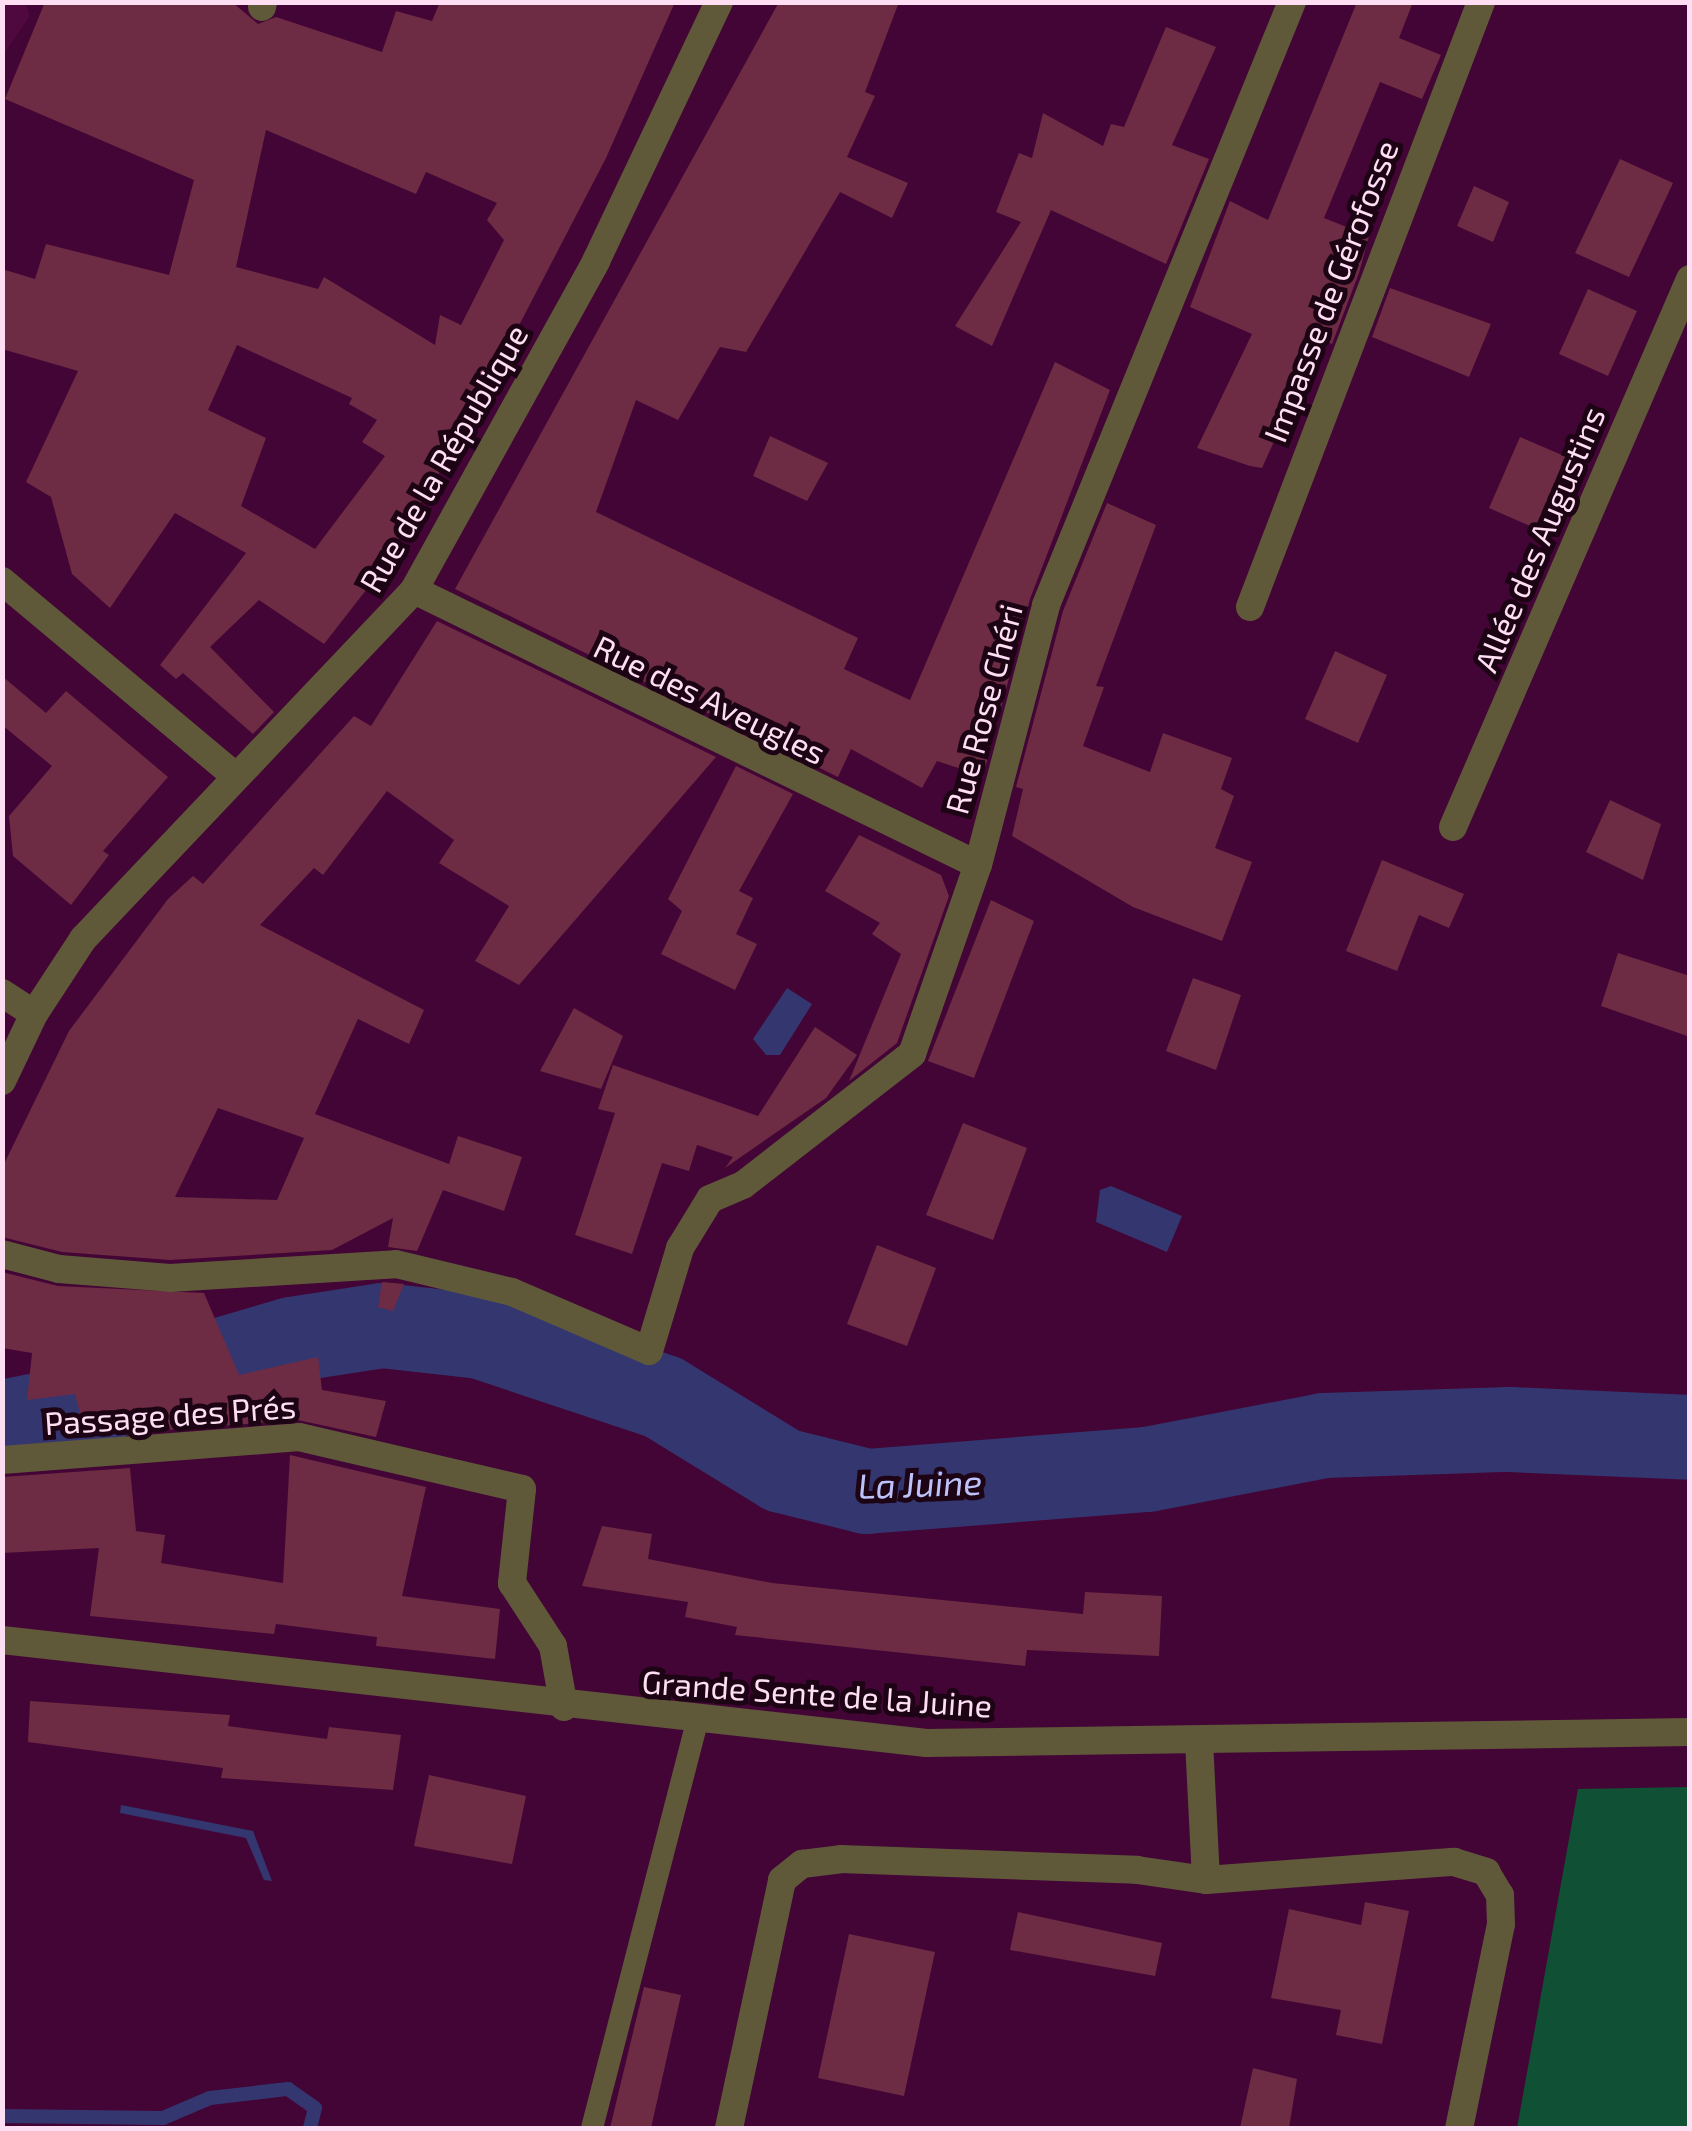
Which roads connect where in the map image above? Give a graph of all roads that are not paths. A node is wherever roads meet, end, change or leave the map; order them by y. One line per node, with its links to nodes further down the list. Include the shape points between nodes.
1 (719, 2): 6 (street, Rue de la République, via 604,244)
2 (1292, 2): 10 (street, Rue Rose Chéri, via 1046,605)
3 (1481, 2): 7 (street, Impasse de Gérofosse)
4 (1690, 279): 9 (street, Allée des Augustins)
5 (2, 580): 8 (street)
6 (414, 590): 8 (street, Rue de la République, via 349,667); 10 (street, Rue des Aveugles)
7 (1250, 607)
8 (235, 776): 12 (street, Rue de la République, via 84,939)
9 (1454, 826)
10 (978, 865): 14 (street, Rue Rose Chéri, via 912,1054 743,1186 710,1199 680,1248 649,1352 512,1292 396,1264 170,1278 59,1269)
11 (2, 993): 12 (street)
12 (34, 1014): 13 (street, Rue de la République)
13 (2, 1081)
14 (2, 1254)
15 (2, 1460): 17 (street, Passage des Prés, via 300,1437 522,1489 512,1583 553,1646)
16 (2, 1640): 17 (street, Grande Sente de la Juine)
17 (564, 1708): 18 (street, Grande Sente de la Juine)
18 (697, 1720): 20 (street, Grande Sente de la Juine, via 926,1744); 22 (lane)
19 (1690, 1732): 20 (street, Grande Sente de la Juine)
20 (1199, 1741): 21 (street)
21 (1206, 1880): 23 (street, via 1137,1870 802,1864 782,1880); 24 (street, via 1454,1862 1486,1872 1500,1895 1501,1924)
22 (592, 2128)
23 (729, 2128)
24 (1459, 2128)

